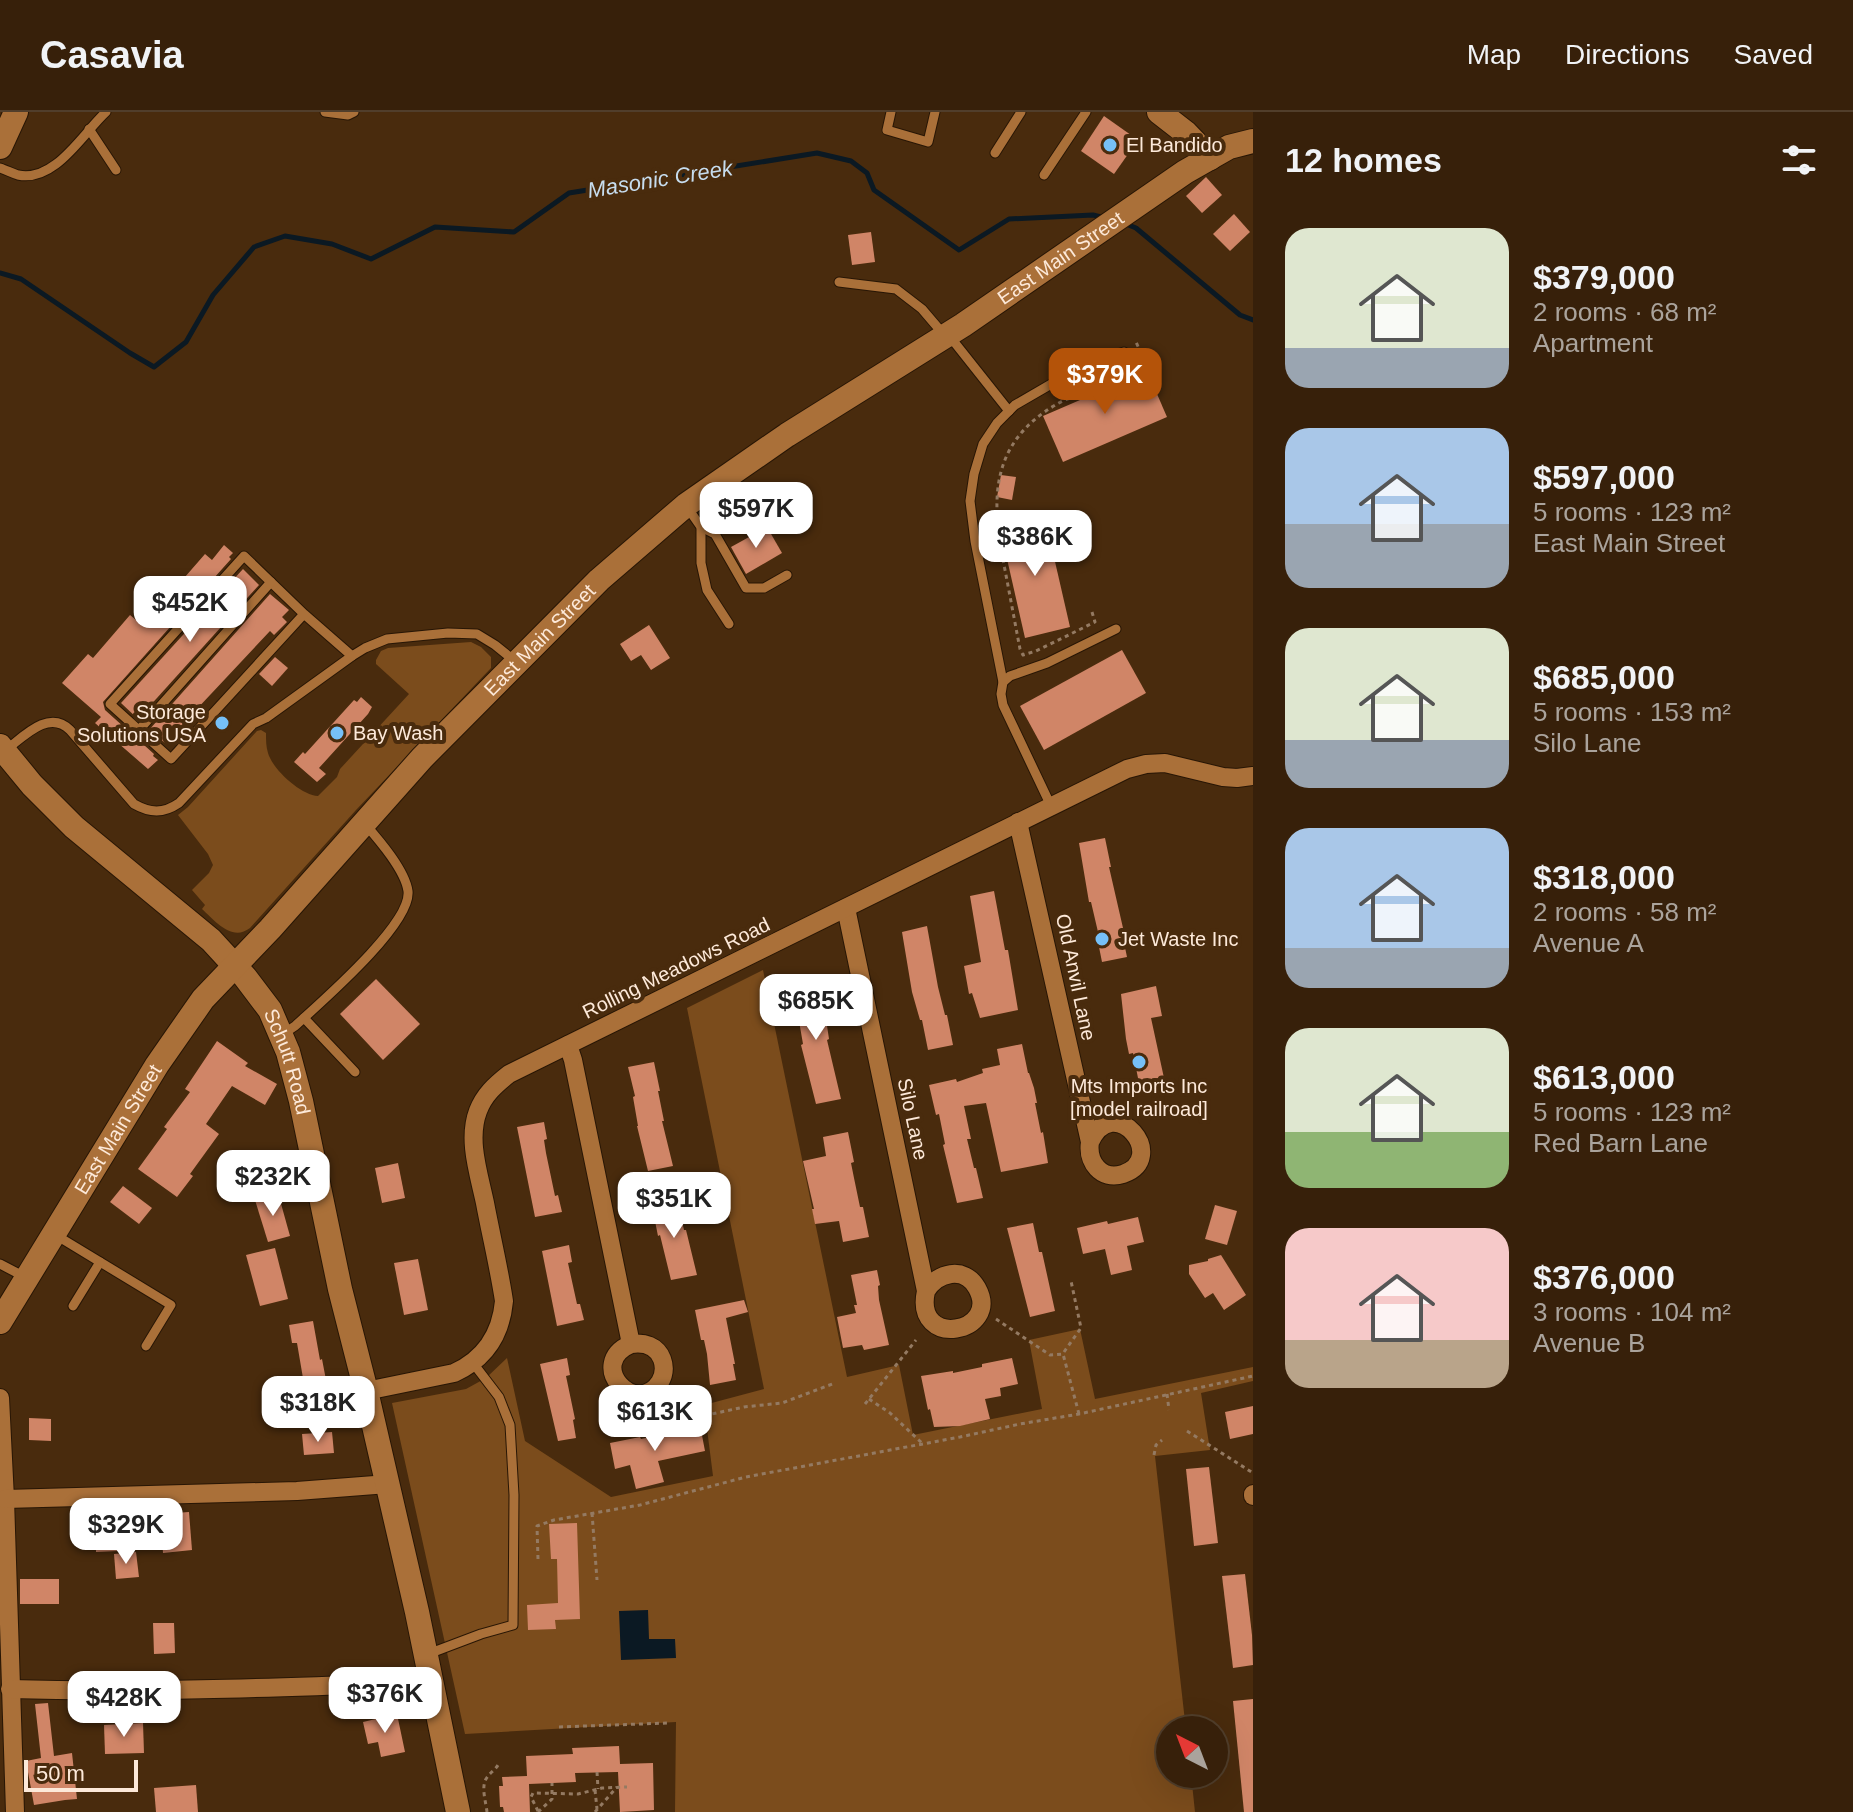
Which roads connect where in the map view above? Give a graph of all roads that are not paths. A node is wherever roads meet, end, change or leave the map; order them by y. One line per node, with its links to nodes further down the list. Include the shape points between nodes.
1 (106, 112): 10 (lane)
2 (325, 112): 3 (lane)
3 (354, 112)
4 (891, 112): 5 (lane, via 887,130 928,142)
5 (935, 112)
6 (1021, 112): 13 (lane)
7 (1086, 112): 17 (lane)
8 (1159, 112): 14 (main road)
9 (10, 114): 12 (main road)
10 (89, 129): 15 (lane, via 64,158 37,174 20,176); 16 (lane)
11 (1253, 141): 14 (main road, East Main Street)
12 (0, 147)
13 (995, 153)
14 (1210, 158): 19 (main road, East Main Street)
15 (0, 168)
16 (116, 170)
17 (1044, 175)
18 (839, 282): 19 (lane, via 896,289)
19 (945, 336): 21 (lane); 22 (main road, East Main Street)
20 (1124, 352): 21 (lane, via 1053,383)
21 (1009, 411): 31 (lane, via 983,444 970,501)
22 (686, 505): 23 (lane); 30 (main road, East Main Street)
23 (701, 527): 24 (lane, via 715,534 746,588 764,588); 27 (lane, via 707,590)
24 (787, 575)
25 (271, 582): 26 (lane); 32 (lane); 32 (lane, via 244,556 110,704)
26 (304, 614): 29 (lane); 32 (lane, via 171,759)
27 (729, 624)
28 (1116, 629): 31 (lane)
29 (352, 656): 30 (lane, via 387,639 477,634); 33 (lane, via 253,724 179,803 162,812 134,804 57,721 40,725)
30 (516, 662): 37 (main road, East Main Street)
31 (1003, 682): 35 (lane, via 1003,705)
32 (139, 730)
33 (2, 749): 39 (main road, Schutt Road, via 74,827)
34 (1253, 776): 35 (street, Rolling Meadows Road, via 1223,777 1146,764)
35 (1051, 806): 36 (street, Rolling Meadows Road)
36 (1018, 822): 38 (street, Rolling Meadows Road); 44 (street, Old Anvil Lane)
37 (364, 823): 39 (main road, East Main Street); 40 (lane, via 399,870 408,891 406,905 389,933)
38 (846, 908): 42 (street, Rolling Meadows Road); 49 (street, Silo Lane)
39 (235, 966): 41 (main road, Schutt Road, via 270,1010); 45 (main road, East Main Street, via 203,999 157,1065)
40 (304, 1018): 41 (lane); 43 (lane)
41 (281, 1036): 55 (main road, Schutt Road, via 301,1101)
42 (568, 1045): 52 (street); 54 (street, Rolling Meadows Road, via 495,1085 475,1121 476,1161 504,1301 495,1337)
43 (355, 1072)
44 (1090, 1142)
45 (54, 1234): 46 (lane); 48 (main road, East Main Street)
46 (100, 1262): 50 (lane); 53 (lane, via 171,1305)
47 (0, 1264): 48 (lane)
48 (27, 1278): 51 (main road, East Main Street)
49 (926, 1291)
50 (73, 1306)
51 (0, 1322)
52 (631, 1344)
53 (146, 1346)
54 (473, 1363): 55 (street, via 443,1375); 60 (lane, via 499,1397 510,1425 513,1625)
55 (366, 1391): 58 (main road, Schutt Road)
56 (0, 1398): 57 (street)
57 (2, 1478): 59 (street)
58 (388, 1484): 59 (street); 60 (main road, Schutt Road)
59 (5, 1499): 62 (street)
60 (426, 1653): 61 (main road, Schutt Road)
61 (432, 1682): 62 (street, via 223,1690); 64 (main road, Schutt Road)
62 (10, 1689): 63 (street)
63 (15, 1812)
64 (458, 1812)

